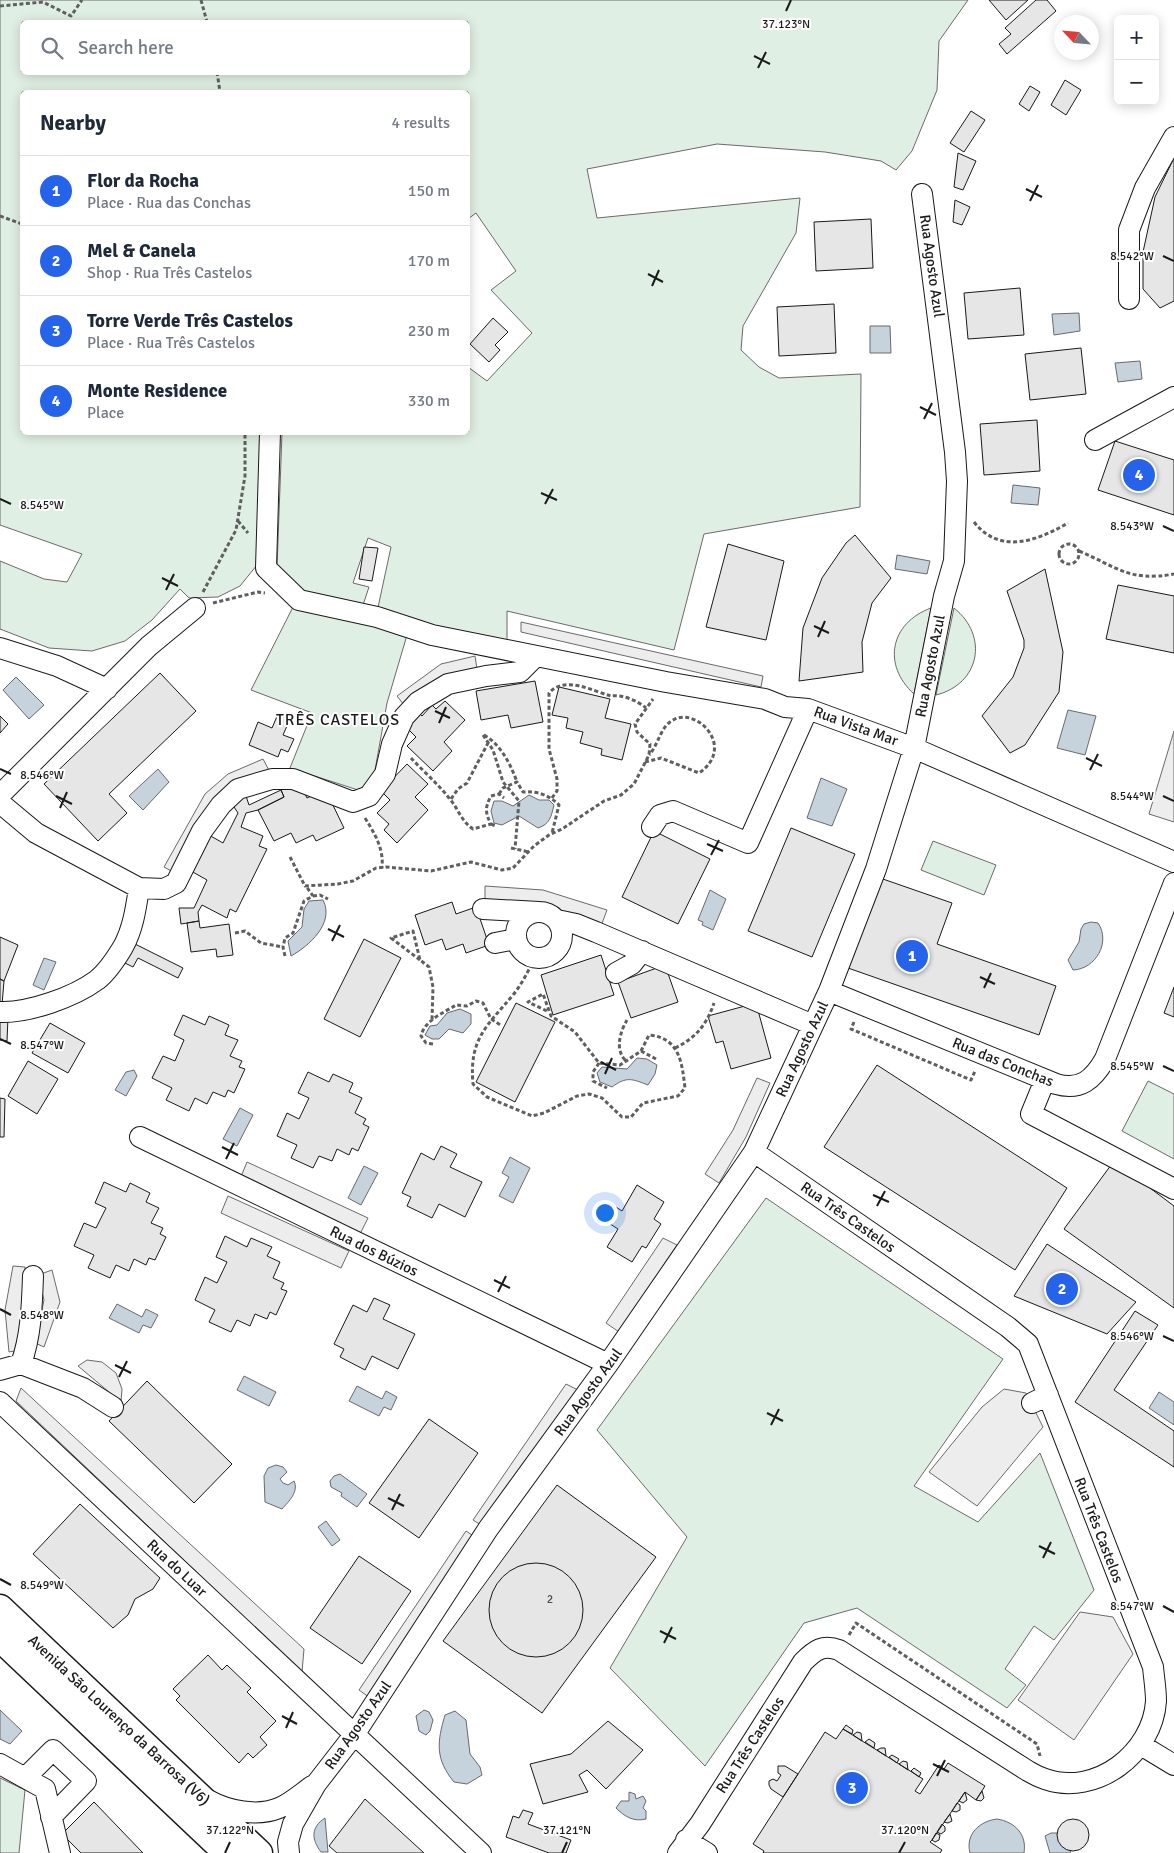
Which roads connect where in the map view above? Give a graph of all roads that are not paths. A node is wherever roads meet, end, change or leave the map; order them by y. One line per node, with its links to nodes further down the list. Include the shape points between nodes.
1 (1174, 137): 3 (street, via 1145,188 1129,230)
2 (922, 194): 12 (street, Rua Agosto Azul, via 955,452 956,513 954,560)
3 (1130, 299)
4 (1174, 397): 6 (street)
5 (270, 435): 9 (street, Rua Vista Mar, via 266,568 299,600 377,616 432,636)
6 (1095, 440)
7 (195, 608): 10 (street)
8 (0, 648): 10 (street, via 57,666)
9 (528, 654): 11 (street, Rua Vista Mar); 18 (street, via 520,672 448,684 418,702 404,718 392,744 385,774 369,796 353,802 293,779 272,779 238,789 221,805 202,832 176,883 164,889)
10 (106, 688): 13 (street)
11 (808, 709): 12 (street, Rua Vista Mar); 15 (street, via 748,843 673,811 660,815)
12 (914, 748): 16 (street, Rua Vista Mar); 25 (street, Rua Agosto Azul, via 876,869)
13 (0, 795)
14 (0, 804): 18 (street, via 36,833)
15 (652, 827)
16 (1174, 862)
17 (1174, 883): 28 (street, Rua das Conchas, via 1098,1072 1078,1087)
18 (139, 888): 26 (street, via 134,920 123,947 97,980 57,1000 13,1012)
19 (483, 909): 20 (street)
20 (548, 916): 21 (street, via 524,918 519,924); 21 (street, via 562,930 560,946 550,956 535,958 523,952); 23 (street)
21 (516, 939): 22 (street)
22 (495, 943)
23 (642, 951): 24 (street, via 632,964); 27 (street)
24 (616, 973)
25 (829, 990): 27 (street, Rua Agosto Azul); 28 (street, Rua das Conchas)
26 (0, 1012)
27 (805, 1022): 30 (street, Rua Agosto Azul)
28 (1045, 1080): 31 (street, via 1031,1114)
29 (140, 1137): 34 (street, Rua dos Búzios)
30 (754, 1152): 34 (street, Rua Agosto Azul); 41 (street, Rua Três Castelos, via 1028,1344 1040,1399 1125,1622 1153,1667 1156,1702)
31 (1174, 1189)
32 (33, 1276): 33 (street, via 32,1312)
33 (22, 1364): 35 (street); 37 (street, via 83,1388)
34 (608, 1364): 40 (street, Rua Agosto Azul, via 488,1529)
35 (0, 1370)
36 (0, 1402): 40 (street, Rua do Luar)
37 (113, 1407)
38 (0, 1608): 46 (main road, Avenida São Lourenço da Barrosa (V6))
39 (1, 1640): 50 (main road, Avenida São Lourenço da Barrosa (V6))
40 (354, 1735): 45 (street, Rua Agosto Azul); 53 (street)
41 (1141, 1746): 43 (street); 48 (street, Rua Três Castelos, via 1126,1762 1090,1780 1067,1783 1046,1780 839,1650 829,1646 819,1648 803,1662 700,1824)
42 (0, 1764): 44 (street)
43 (1174, 1765)
44 (25, 1778): 47 (street, via 44,1789); 47 (street, via 53,1750 86,1781)
45 (316, 1784): 46 (street, Rua Agosto Azul, via 279,1808 259,1812 224,1808); 52 (street, Rua Agosto Azul, via 293,1824)
46 (195, 1792): 51 (main road, Avenida São Lourenço da Barrosa (V6))
47 (51, 1817): 49 (street)
48 (682, 1846): 54 (street, Rua Três Castelos); 55 (street)
49 (60, 1853)
50 (226, 1853)
51 (259, 1853)
52 (289, 1853)
53 (481, 1853)
54 (670, 1853)
55 (707, 1853)

